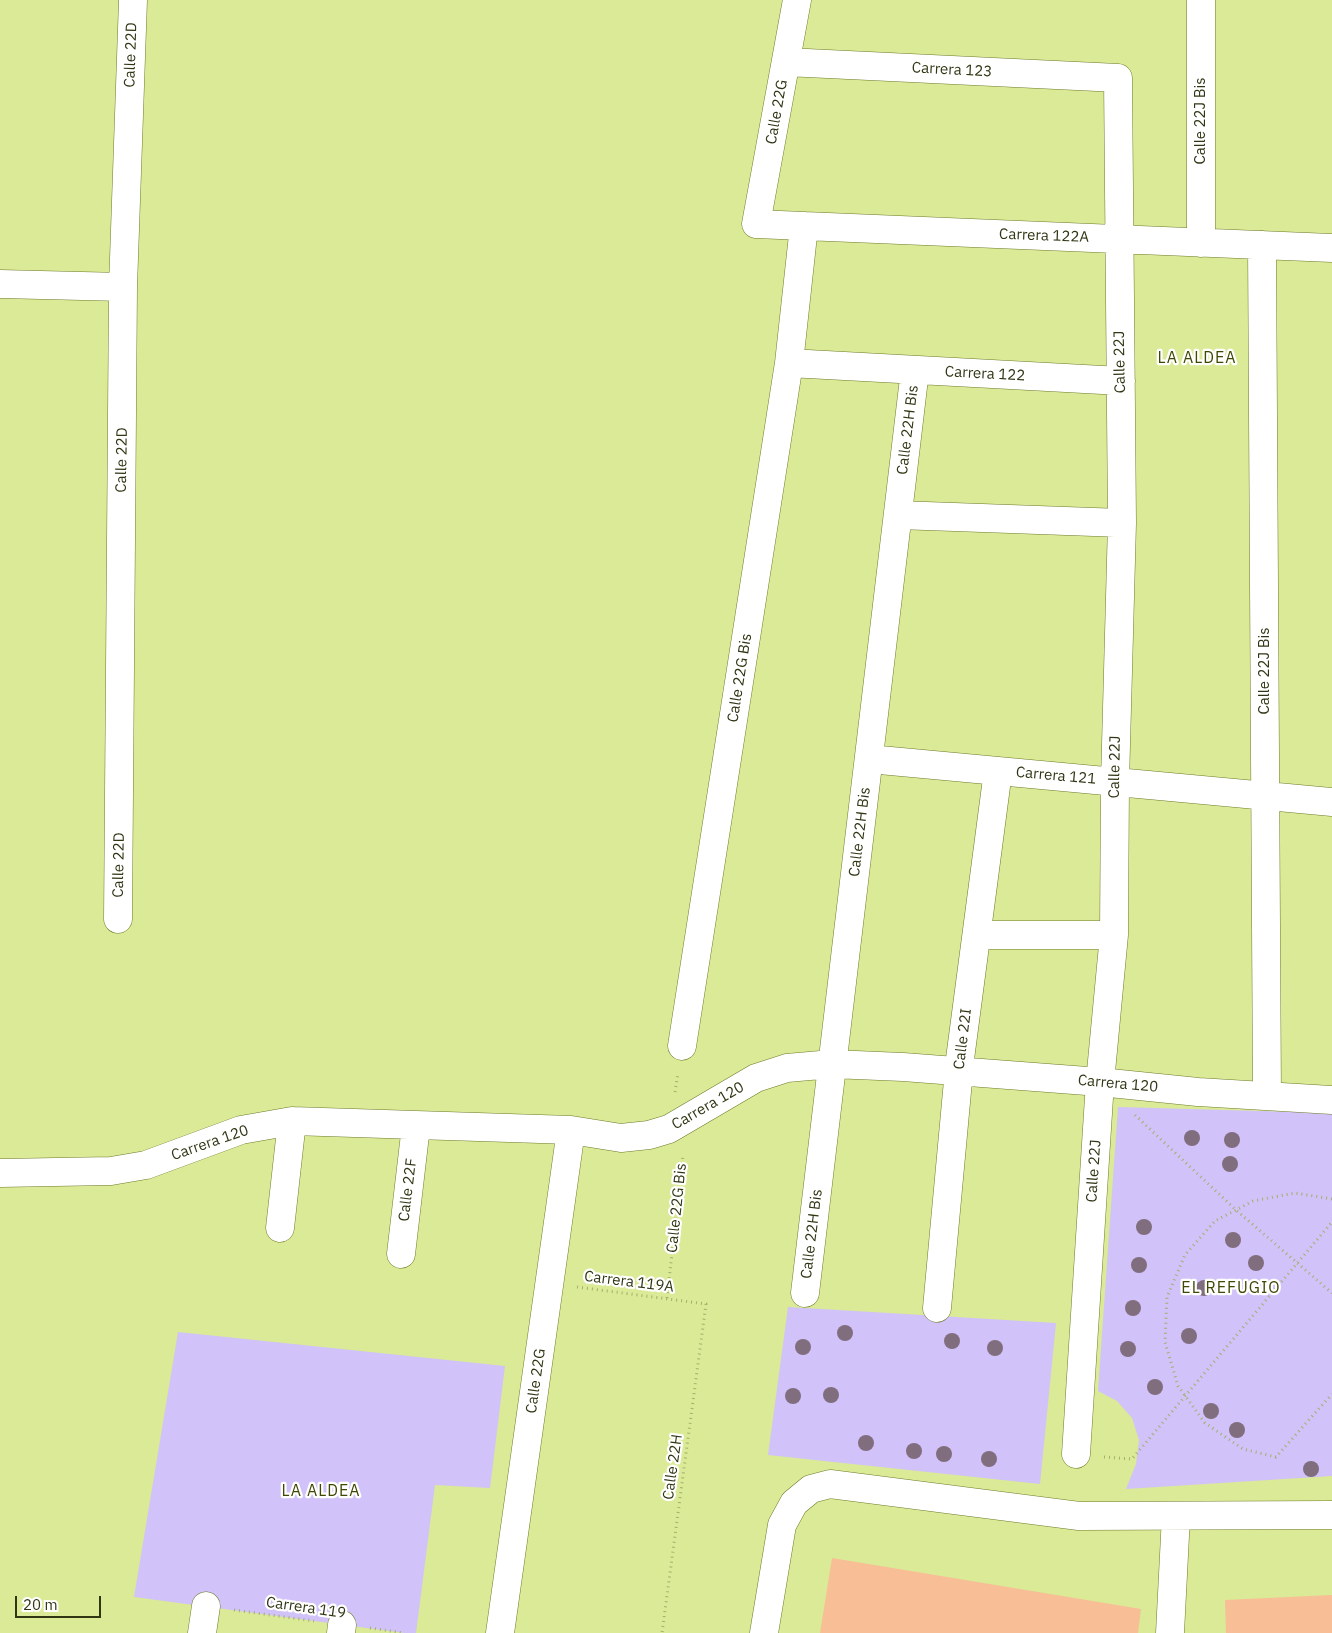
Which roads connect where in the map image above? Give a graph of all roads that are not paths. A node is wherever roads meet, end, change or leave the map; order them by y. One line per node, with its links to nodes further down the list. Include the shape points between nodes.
1 (133, 0): 13 (street, Calle 22D)
2 (797, 0): 4 (street, Calle 22G)
3 (1201, 0): 9 (street, Calle 22J Bis)
4 (786, 62): 5 (street, Carrera 123); 6 (street, Calle 22G)
5 (1118, 78): 8 (street, Calle 22J)
6 (756, 224): 7 (street, Carrera 122A)
7 (804, 226): 8 (street, Carrera 122A); 14 (street, Calle 22G Bis)
8 (1119, 240): 9 (street, Carrera 122A); 16 (street, Calle 22J)
9 (1200, 243): 10 (street, Carrera 122A)
10 (1262, 245): 11 (street, Carrera 122A); 22 (street, Calle 22J Bis)
11 (1332, 248)
12 (0, 284): 13 (street)
13 (123, 287): 24 (street, Calle 22D)
14 (789, 363): 15 (street, Carrera 122); 27 (street, Calle 22G Bis)
15 (915, 370): 16 (street, Carrera 122); 17 (street, Calle 22H Bis)
16 (1121, 381): 18 (street, Calle 22J)
17 (898, 515): 18 (street); 19 (street, Calle 22H Bis)
18 (1122, 523): 21 (street, Calle 22J)
19 (869, 759): 20 (street, Carrera 121); 28 (street, Calle 22H Bis)
20 (998, 771): 21 (street, Carrera 121); 25 (street, Calle 22I)
21 (1114, 782): 22 (street, Carrera 121); 26 (street, Calle 22J)
22 (1266, 796): 23 (street, Carrera 121); 31 (street, Calle 22J Bis)
23 (1332, 802)
24 (118, 919)
25 (976, 935): 26 (street); 29 (street, Calle 22I)
26 (1114, 935): 30 (street, Calle 22J)
27 (682, 1046)
28 (832, 1064): 29 (street, Carrera 120); 35 (street, Carrera 120, via 787,1068 756,1078 678,1124 650,1135 621,1138); 39 (street, Calle 22H Bis)
29 (959, 1072): 30 (street, Carrera 120); 40 (street, Calle 22I)
30 (1100, 1082): 31 (street, Carrera 120); 41 (street, Calle 22J)
31 (1267, 1096): 32 (street, Carrera 120)
32 (1332, 1100)
33 (292, 1121): 34 (street, Carrera 120); 36 (street, Carrera 120, via 241,1130 146,1165 111,1171); 37 (street)
34 (416, 1126): 35 (street, Carrera 120); 38 (street, Calle 22F)
35 (571, 1130): 46 (street, Calle 22G)
36 (0, 1173)
37 (280, 1228)
38 (401, 1254)
39 (805, 1294)
40 (937, 1308)
41 (1076, 1454)
42 (1332, 1514): 43 (street)
43 (1176, 1516): 47 (street, via 1079,1516 830,1484 820,1486 794,1502 782,1525); 48 (street)
44 (206, 1606): 45 (street)
45 (202, 1633)
46 (500, 1633)
47 (764, 1633)
48 (1170, 1633)

